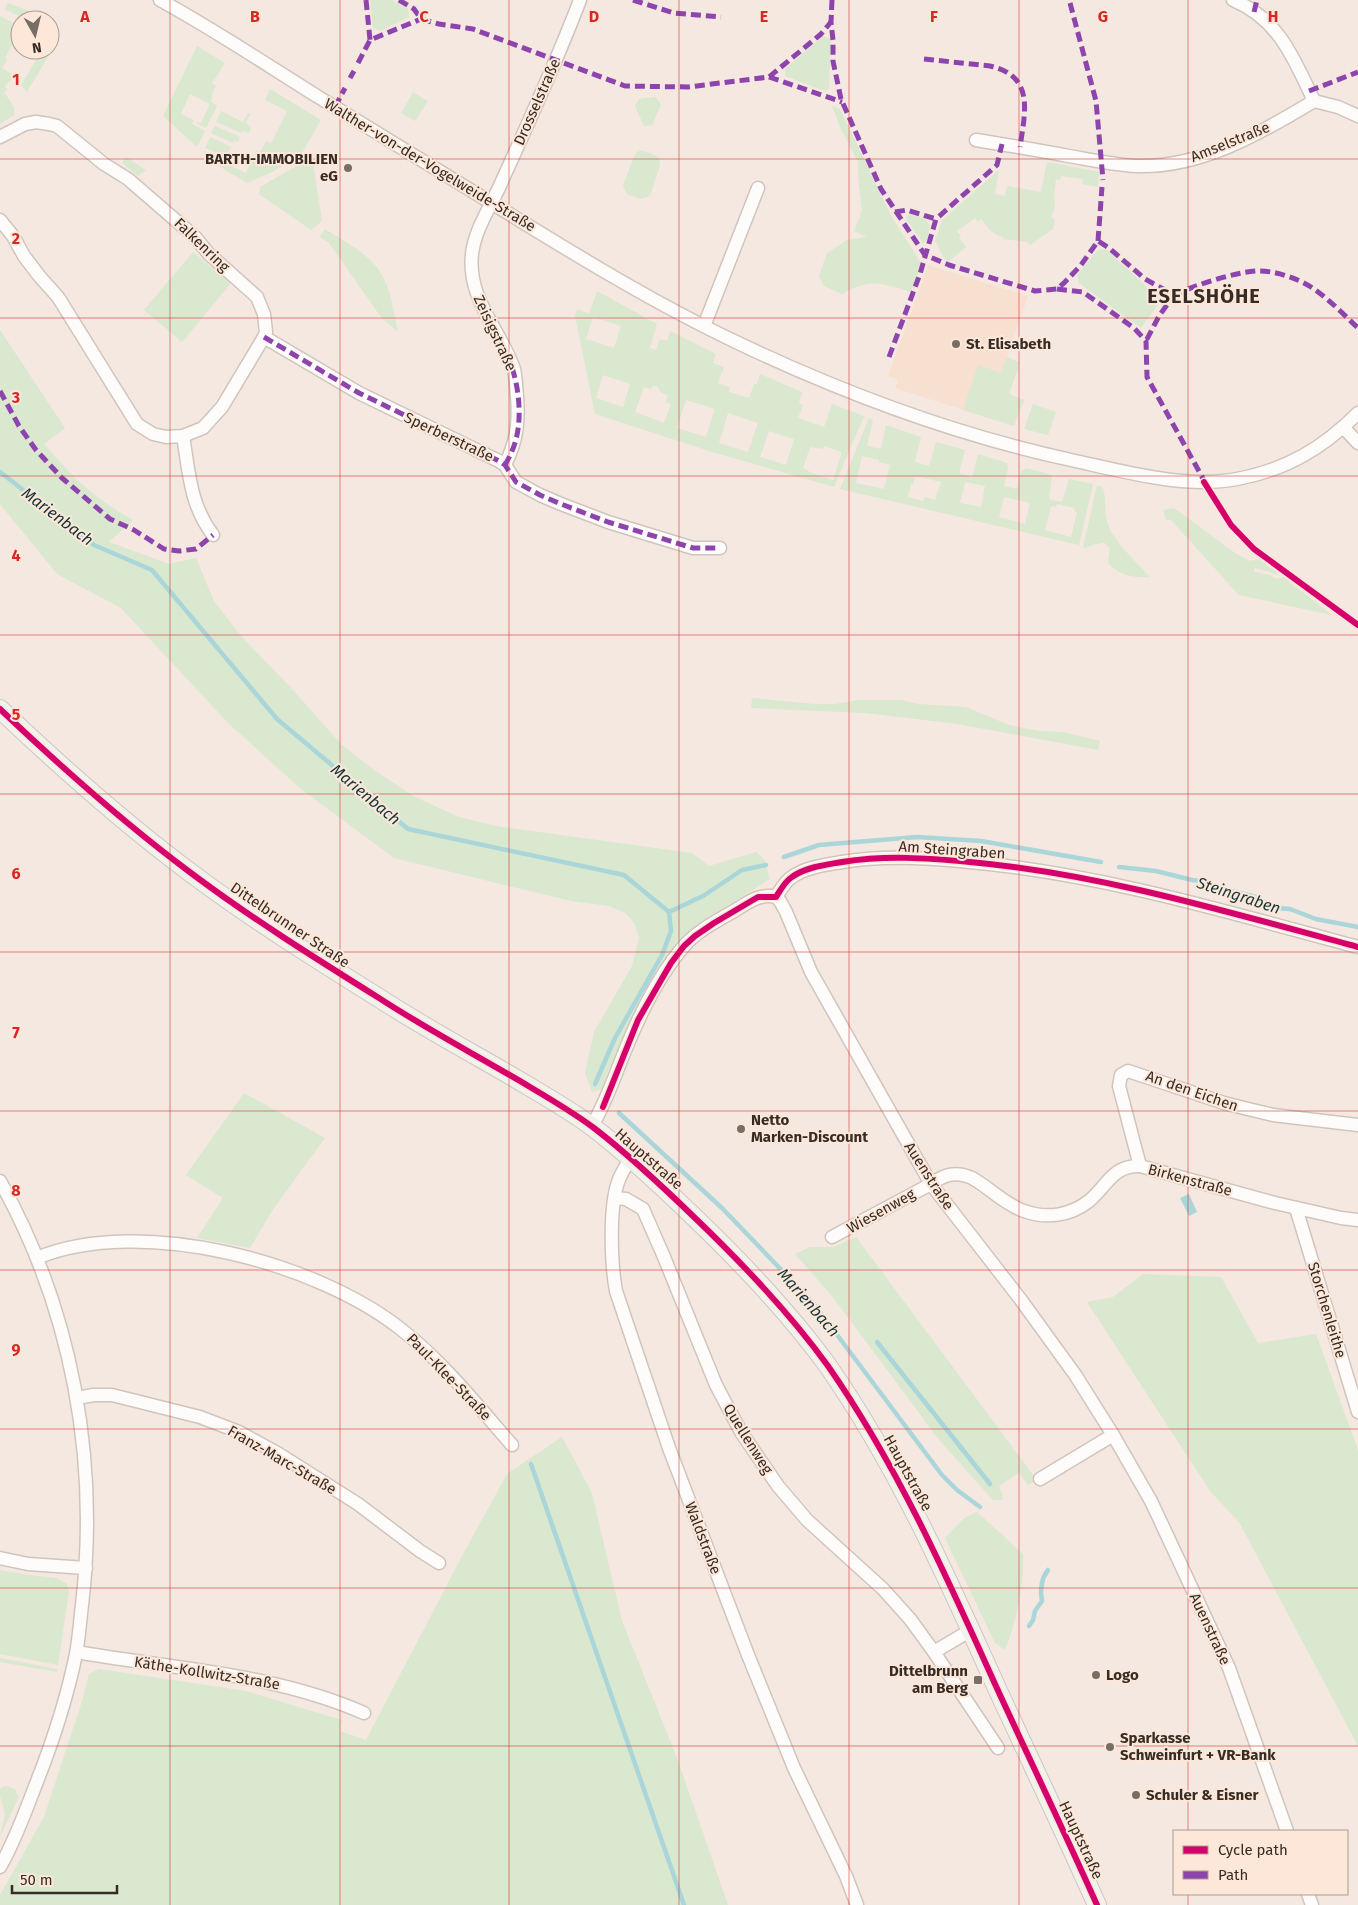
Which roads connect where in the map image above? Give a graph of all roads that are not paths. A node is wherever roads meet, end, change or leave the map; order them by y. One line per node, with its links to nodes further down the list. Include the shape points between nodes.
1 (160, 0): 4 (street, Walther-von-der-Vogelweide-Straße)
2 (580, 0): 10 (street, Drosselstraße)
3 (1233, 0): 5 (street, via 1254,12 1281,37)
4 (182, 5): 10 (street, Walther-von-der-Vogelweide-Straße)
5 (1314, 101): 6 (street); 8 (street, Amselstraße, via 1241,141 1201,157 1164,164 1119,164)
6 (1358, 116)
7 (0, 136): 13 (street, Falkenring, via 36,122 57,126 128,179 195,236 209,254 257,297 264,314)
8 (976, 140)
9 (758, 188): 12 (street)
10 (492, 203): 12 (street, Walther-von-der-Vogelweide-Straße, via 613,277); 18 (street, Zeisigstraße, via 476,236 471,266 480,303 516,378 517,436)
11 (0, 220): 16 (street, via 40,277 58,296 137,424 160,436)
12 (704, 326): 15 (street, Walther-von-der-Vogelweide-Straße, via 810,375 904,412 1046,454 1156,477 1216,482 1259,474 1306,455)
13 (264, 337): 16 (street, via 215,416 202,428); 18 (street, Sperberstraße, via 359,393)
14 (1358, 413): 15 (street, Walther-von-der-Vogelweide-Straße)
15 (1343, 427): 17 (street)
16 (183, 436): 19 (street, via 196,506)
17 (1358, 443)
18 (505, 465): 20 (street, Sperberstraße, via 516,482 524,487 608,522 693,548)
19 (213, 535)
20 (720, 548)
21 (0, 709): 25 (street, Dittelbrunner Straße, via 56,762 125,819 247,913 383,1001)
22 (776, 898): 23 (street, Am Steingraben, via 789,878 810,869 856,860 909,857 1027,868 1089,880 1222,910); 25 (street, via 758,897 714,923 684,946 638,1020 608,1096); 29 (street, Auenstraße, via 786,912 811,972)
23 (1358, 947)
24 (1358, 1125): 27 (street, An den Eichen, via 1248,1110 1134,1072 1125,1072 1119,1086)
25 (592, 1126): 26 (street, Hauptstraße)
26 (631, 1158): 30 (street, Waldstraße, via 618,1183); 43 (street, Hauptstraße, via 729,1250 825,1362 880,1446 922,1524)
27 (1140, 1166): 29 (street, Birkenstraße, via 1118,1172 1090,1200 1076,1209 1049,1216 1013,1206 965,1174 949,1173); 31 (street, Birkenstraße)
28 (0, 1181): 34 (street)
29 (930, 1184): 33 (street, Wiesenweg); 37 (street, Auenstraße, via 1040,1326)
30 (615, 1198): 45 (street, Quellenweg, via 626,1199 643,1209 716,1386 741,1432 778,1486 807,1520 883,1589); 50 (street, Waldstraße, via 614,1279 639,1363 751,1664 794,1768)
31 (1296, 1208): 32 (street, Birkenstraße); 36 (street, Storchenleithe)
32 (1358, 1220)
33 (832, 1238)
34 (37, 1258): 35 (street, via 63,1334); 38 (street, Paul-Klee-Straße, via 90,1243 155,1242 270,1262 314,1278 362,1302 402,1330 452,1377)
35 (77, 1398): 41 (street, Franz-Marc-Straße, via 112,1394 200,1417 239,1432 358,1504); 42 (street, via 87,1492)
36 (1358, 1412)
37 (1113, 1435): 39 (street); 48 (street, Auenstraße, via 1151,1500 1229,1668)
38 (512, 1445)
39 (1040, 1479)
40 (0, 1558): 42 (street, via 28,1564)
41 (439, 1563)
42 (86, 1568): 44 (street)
43 (971, 1630): 45 (street); 51 (street, Hauptstraße)
44 (76, 1652): 46 (street, Käthe-Kollwitz-Straße, via 236,1675 295,1688); 49 (street, via 46,1760)
45 (934, 1652): 47 (street, Quellenweg)
46 (364, 1713)
47 (998, 1748)
48 (1287, 1830)
49 (0, 1867)
50 (857, 1905)
51 (1097, 1905)

